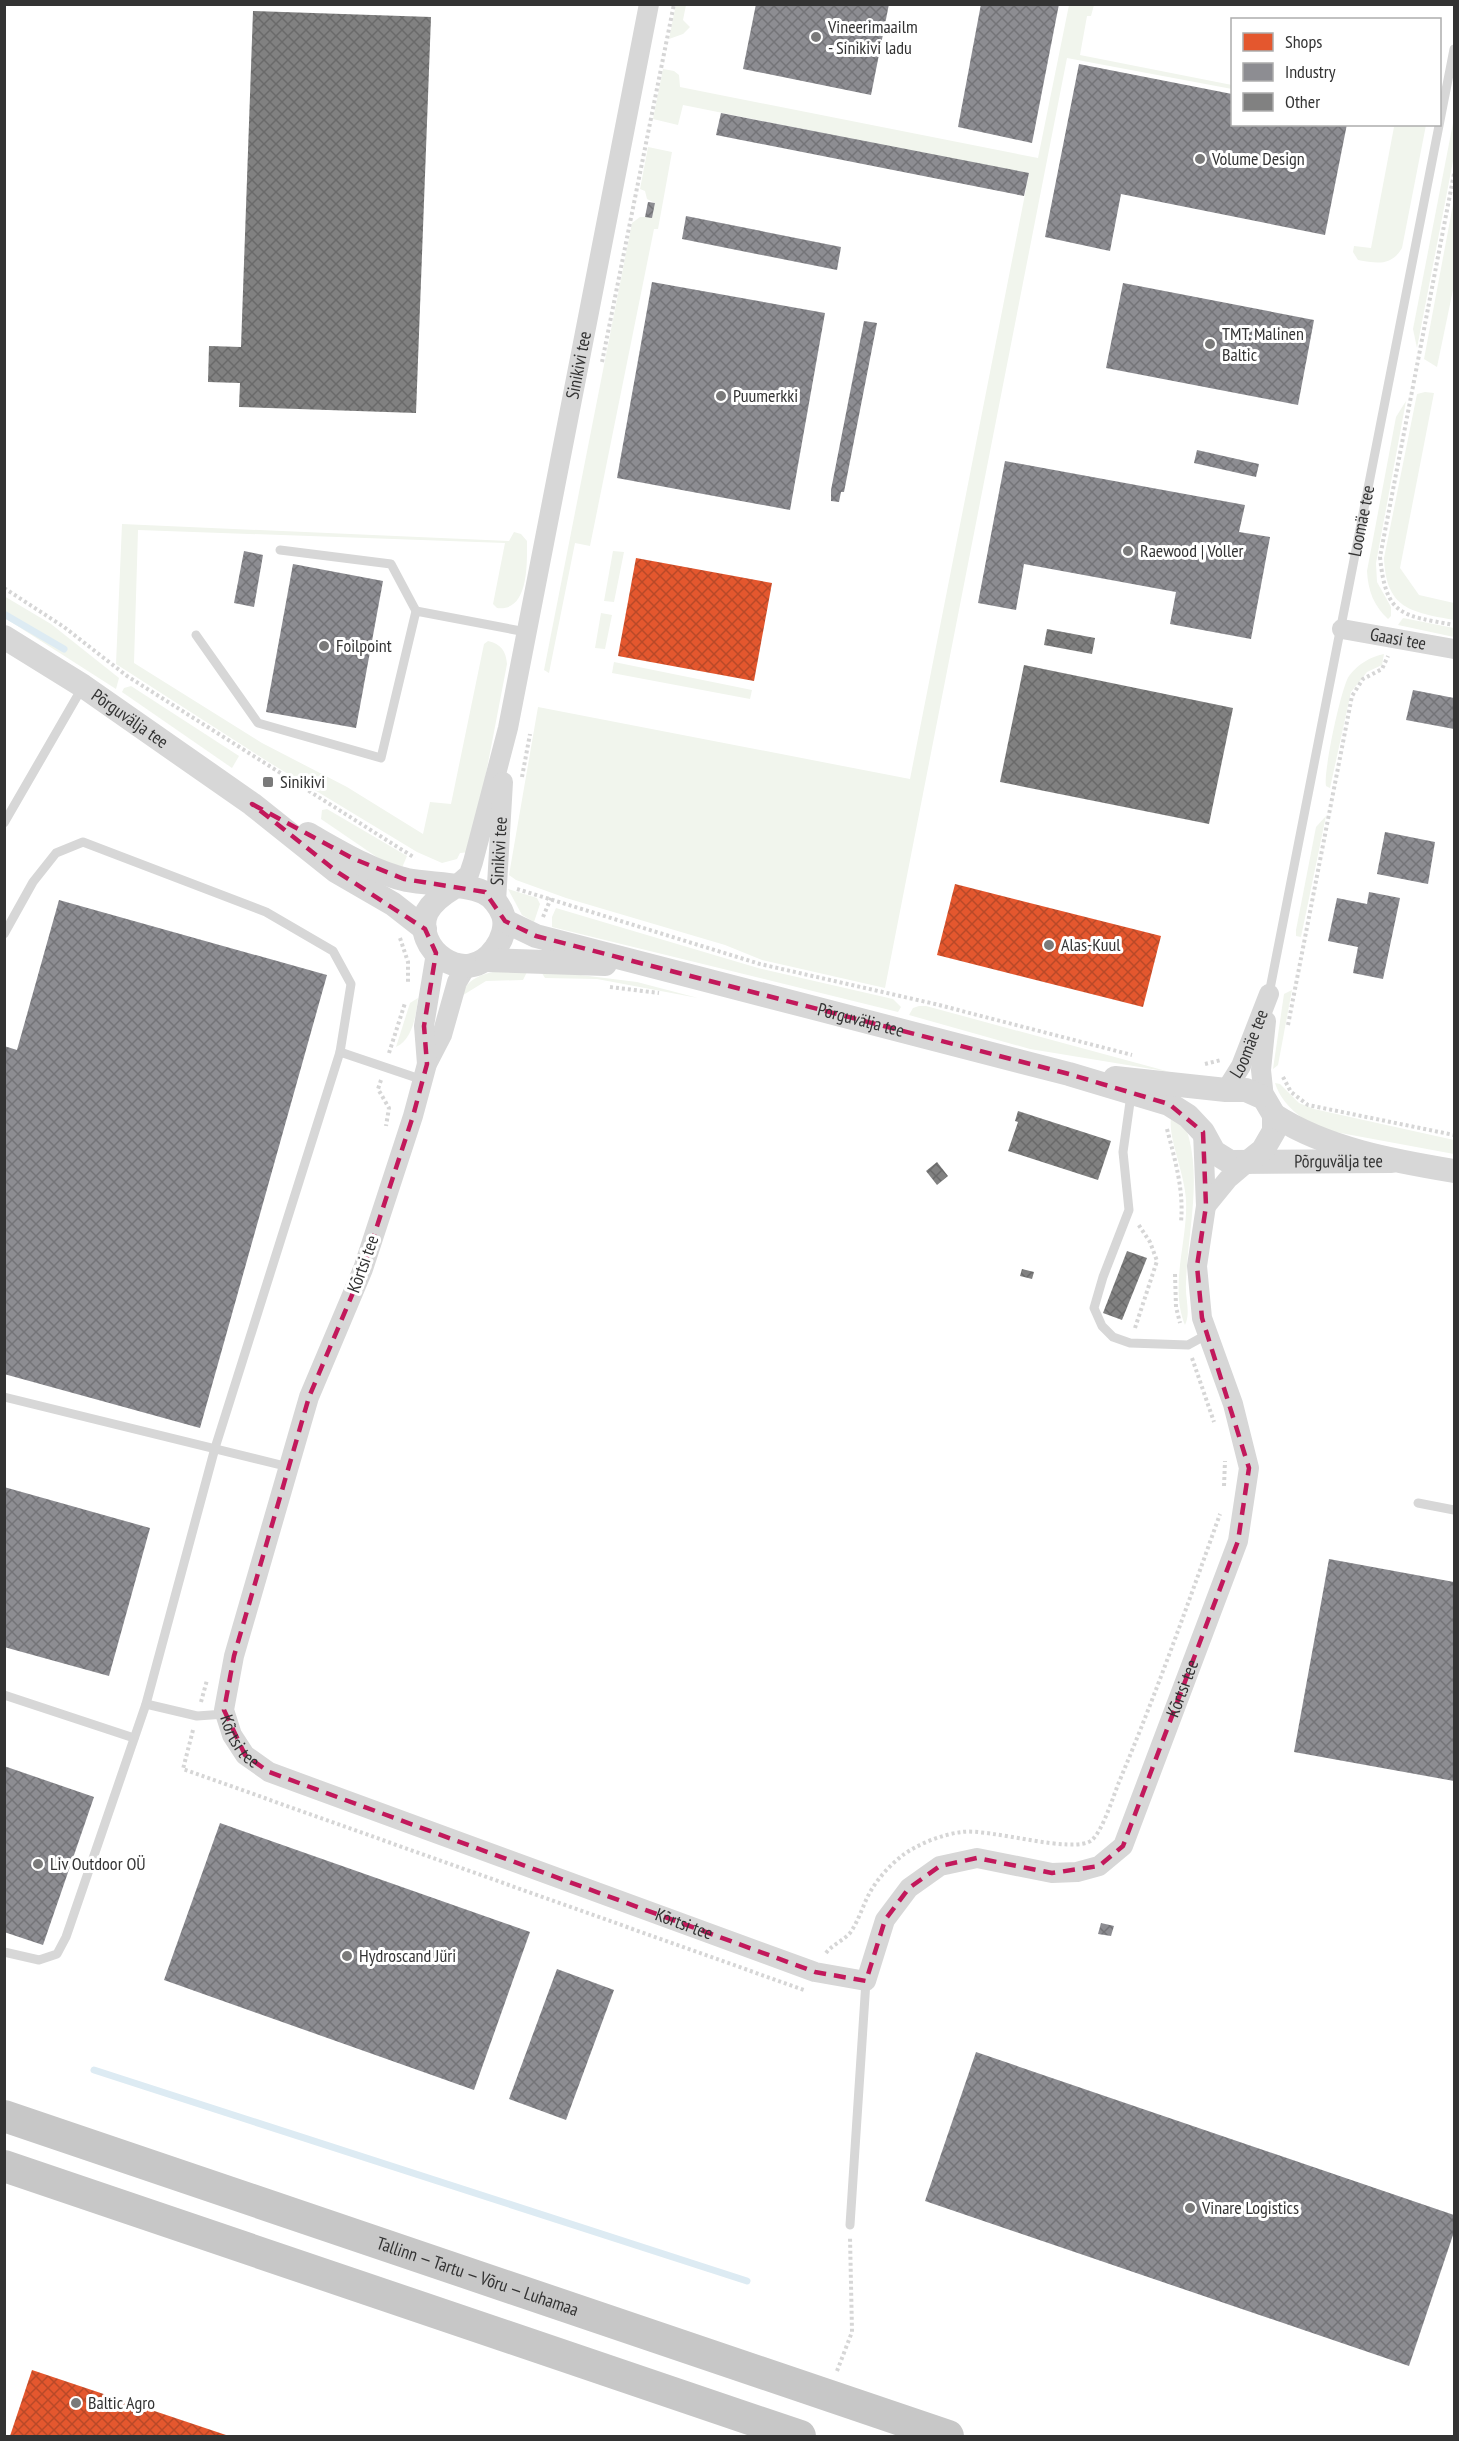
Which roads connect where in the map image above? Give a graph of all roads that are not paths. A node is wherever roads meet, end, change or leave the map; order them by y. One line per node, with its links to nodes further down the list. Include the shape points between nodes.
1 (649, 4): 8 (street, Sinikivi tee)
2 (1455, 49): 3 (lane, Loomäe tee)
3 (1441, 121)
4 (1440, 126): 7 (lane, Loomäe tee)
5 (280, 550): 6 (lane, via 391,564)
6 (416, 611): 8 (lane); 9 (lane, via 381,758 258,723)
7 (1342, 629): 11 (street, Gaasi tee); 23 (lane, Loomäe tee)
8 (526, 632): 13 (street, Sinikivi tee)
9 (196, 635)
10 (4, 637): 12 (street, Põrguvälja tee)
11 (1455, 650)
12 (83, 686): 14 (street, Põrguvälja tee); 15 (lane)
13 (508, 728): 16 (street, Sinikivi tee, via 469,874); 17 (street, Sinikivi tee, via 497,862)
14 (252, 804): 16 (street, Põrguvälja tee, via 354,859 404,879); 18 (street, Põrguvälja tee, via 336,871 393,904)
15 (4, 823)
16 (453, 888): 17 (street, via 485,892); 18 (street, via 426,913)
17 (501, 912): 21 (street, via 500,943); 22 (street, Põrguvälja tee, via 536,936)
18 (425, 929): 20 (street)
19 (4, 934): 24 (lane, via 33,882 56,853 83,842 266,912 333,951 351,984)
20 (436, 953): 21 (street, via 448,963); 25 (street, Kõrtsi tee, via 423,1026)
21 (477, 964): 22 (street, Põrguvälja tee); 25 (street, Kõrtsi tee, via 457,982 442,1035)
22 (654, 967): 26 (street, Põrguvälja tee)
23 (1269, 994): 28 (street, Loomäe tee, via 1241,1066); 30 (street, Loomäe tee, via 1261,1070)
24 (340, 1052): 25 (lane, via 384,1069); 38 (lane)
25 (425, 1072): 39 (street, Kõrtsi tee, via 363,1269 309,1397)
26 (1069, 1074): 27 (street, Põrguvälja tee); 29 (street, Põrguvälja tee)
27 (1174, 1085): 28 (street, Põrguvälja tee); 29 (street, Põrguvälja tee); 31 (street, Põrguvälja tee, via 1188,1116)
28 (1226, 1090): 30 (street, via 1246,1090); 31 (street, via 1212,1101)
29 (1131, 1093): 36 (lane, via 1123,1152 1129,1210 1094,1308 1101,1326 1113,1337 1130,1343 1188,1345)
30 (1269, 1107): 32 (street, Põrguvälja tee, via 1294,1128); 33 (street, via 1275,1131)
31 (1203, 1132): 33 (street, via 1214,1152 1230,1162); 35 (street, Kõrtsi tee)
32 (1391, 1161): 33 (street, Põrguvälja tee); 34 (street, Põrguvälja tee)
33 (1248, 1162): 35 (street)
34 (1455, 1171)
35 (1206, 1206): 36 (street, Kõrtsi tee, via 1197,1266 1202,1318)
36 (1208, 1334): 47 (street, Kõrtsi tee, via 1233,1404 1249,1468 1238,1541 1123,1846 1099,1866 1077,1872 1052,1873 977,1858 940,1866 909,1888 885,1920)
37 (4, 1396): 38 (lane)
38 (214, 1448): 39 (lane); 43 (lane)
39 (289, 1467): 44 (street, Kõrtsi tee, via 234,1656)
40 (1418, 1503): 41 (lane)
41 (1455, 1510)
42 (4, 1695): 45 (lane)
43 (146, 1704): 44 (lane, via 197,1716); 45 (lane)
44 (225, 1714): 47 (street, Kõrtsi tee, via 245,1755 269,1772 814,1972)
45 (134, 1738): 46 (lane, via 57,1954 39,1960)
46 (4, 1952)
47 (866, 1982): 50 (lane, Kõrtsi tee)
48 (4, 2116): 52 (highway, Tallinn — Tartu — Võru — Luhamaa)
49 (4, 2166): 51 (highway)
50 (850, 2224)
51 (800, 2436)
52 (948, 2436)

